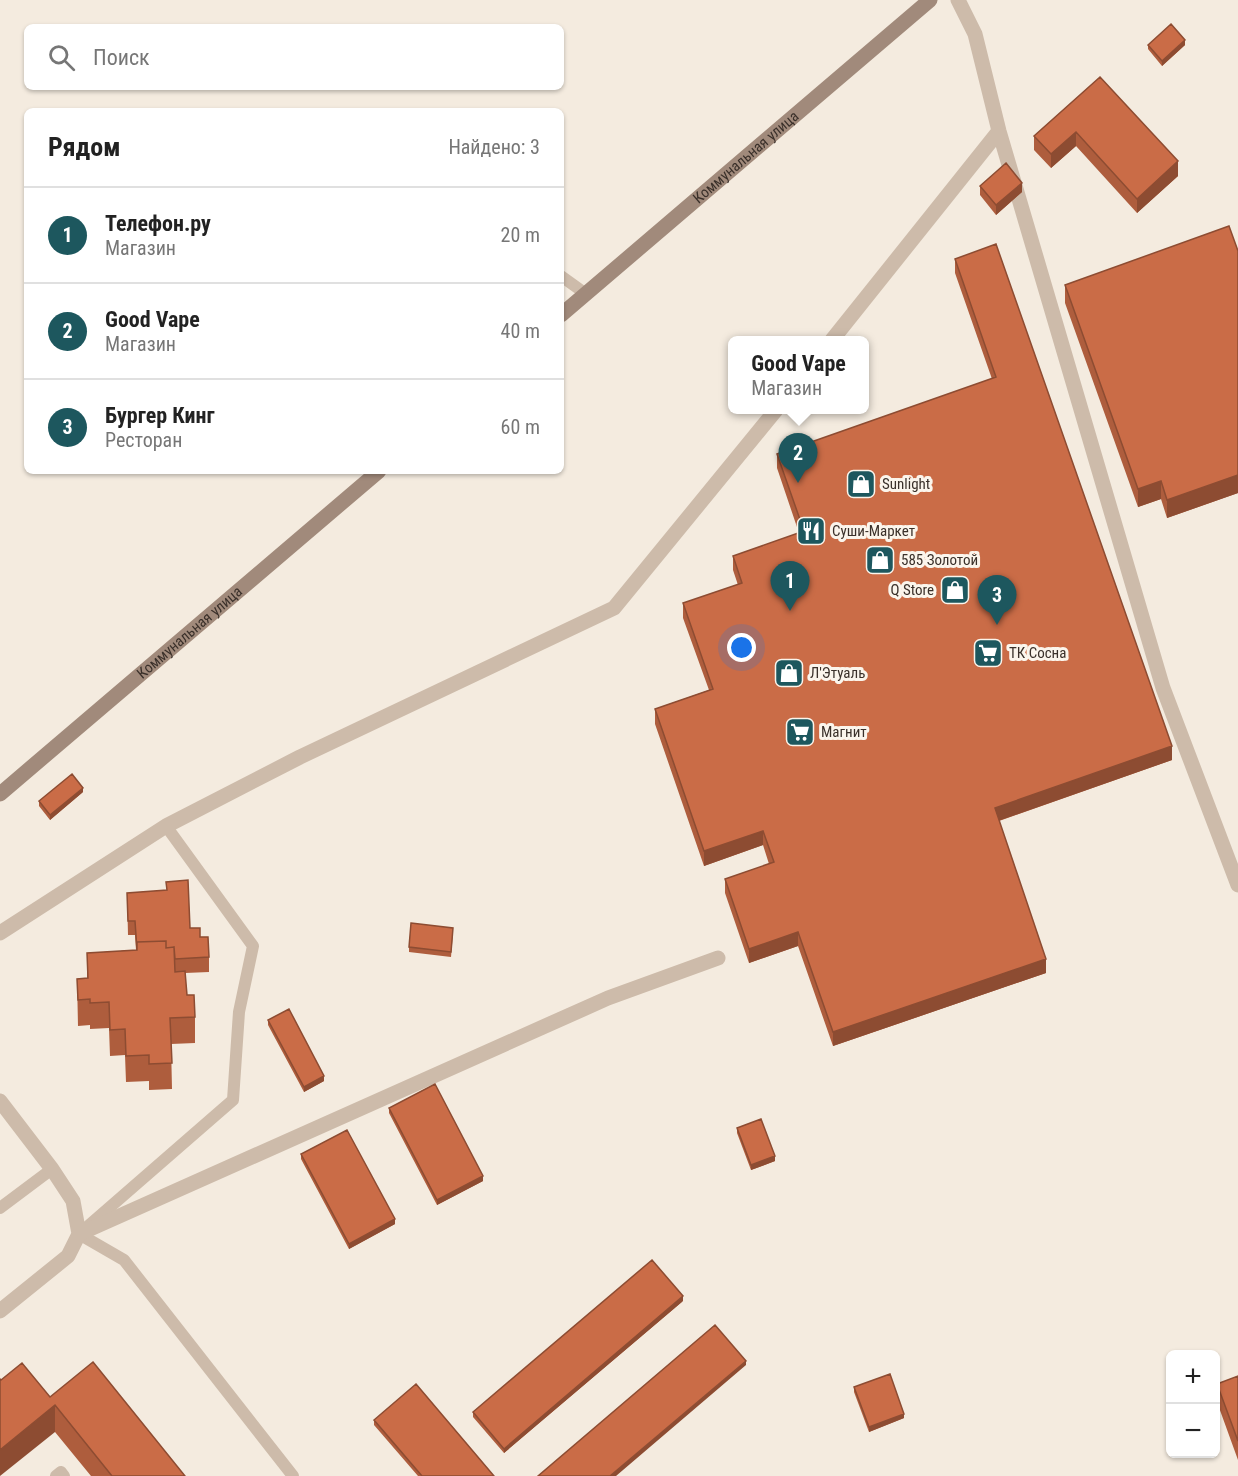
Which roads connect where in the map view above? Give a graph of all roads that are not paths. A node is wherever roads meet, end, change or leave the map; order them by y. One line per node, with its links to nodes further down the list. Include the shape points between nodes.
1 (930, 0): 5 (main road, Коммунальная улица)
2 (958, 0): 3 (street, via 975,34)
3 (999, 131): 7 (street); 12 (street, via 1163,688)
4 (564, 278): 5 (lane)
5 (586, 294): 6 (main road, Коммунальная улица)
6 (564, 312)
7 (835, 336)
8 (773, 414): 11 (street, via 614,608 300,757)
9 (369, 474): 10 (main road, Коммунальная улица)
10 (0, 794)
11 (166, 826): 13 (street); 18 (lane, via 253,946 239,1012 233,1100)
12 (1238, 885)
13 (0, 933)
14 (718, 958): 18 (street, via 608,998)
15 (0, 1101): 16 (street)
16 (52, 1169): 17 (lane); 18 (street, via 73,1201)
17 (0, 1208)
18 (79, 1234): 19 (street, via 68,1256); 22 (lane, via 124,1260)
19 (0, 1311)
20 (56, 1476): 21 (lane, via 61,1472)
21 (64, 1476)
22 (293, 1476)

